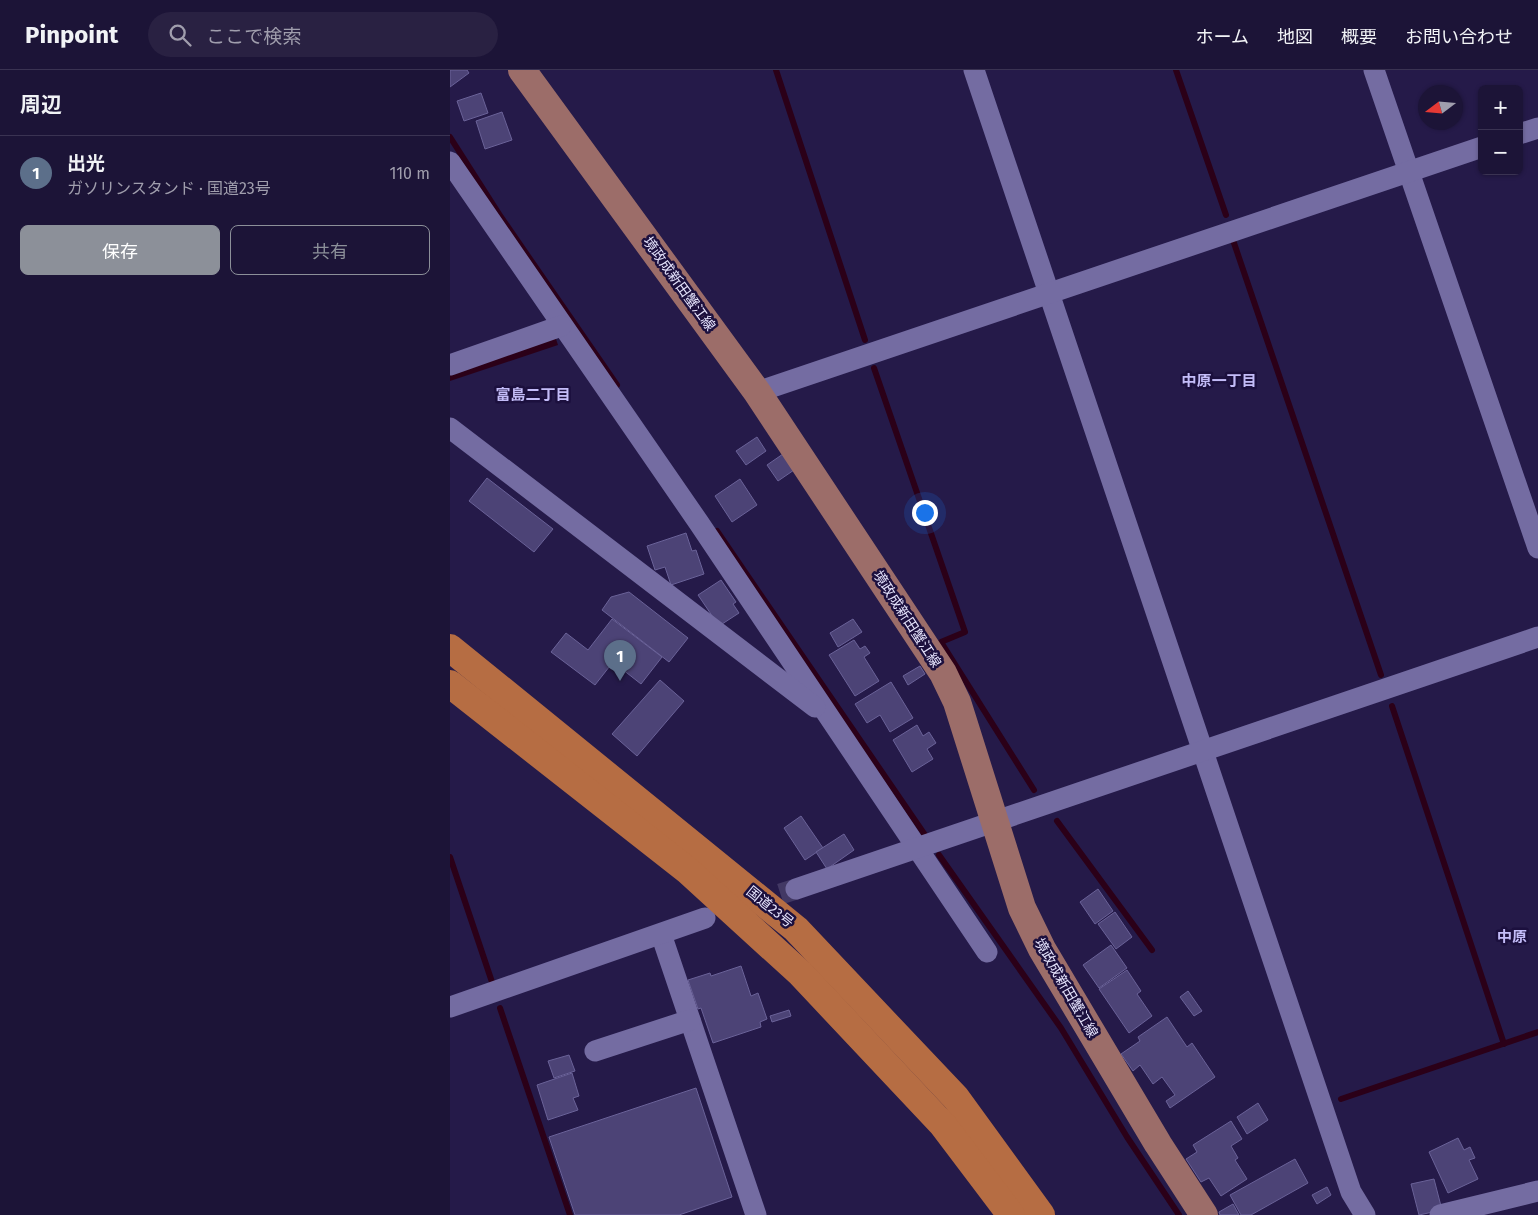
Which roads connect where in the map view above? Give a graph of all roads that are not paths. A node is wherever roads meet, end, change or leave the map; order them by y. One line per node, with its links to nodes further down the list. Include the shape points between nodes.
1 (522, 70): 12 (main road, 境政成新田蟹江線)
2 (974, 70): 9 (street)
3 (1374, 70): 8 (street)
4 (1538, 128): 5 (street)
5 (1523, 133)
6 (1478, 148): 8 (street)
7 (450, 162): 10 (street)
8 (1408, 172): 9 (street); 14 (street)
9 (1048, 294): 12 (street); 19 (street)
10 (561, 326): 11 (street); 18 (street, via 699,523)
11 (450, 365)
12 (757, 392): 20 (main road, 境政成新田蟹江線, via 943,673 957,702)
13 (450, 428): 18 (street)
14 (1538, 548)
15 (1538, 637): 19 (street)
16 (450, 648): 32 (highway, 国道23号, via 796,929 956,1098)
17 (450, 684): 31 (highway, 国道23号, via 687,870 800,973 943,1125)
18 (829, 718): 21 (street)
19 (1204, 750): 20 (street); 34 (street, via 1351,1192)
20 (996, 822): 21 (street); 33 (main road, 境政成新田蟹江線, via 1022,908 1042,949)
21 (918, 848): 22 (street); 25 (street)
22 (796, 889)
23 (705, 918): 24 (street)
24 (661, 934): 26 (street); 27 (street)
25 (987, 952)
26 (450, 1007)
27 (690, 1020): 28 (street); 30 (street)
28 (595, 1051)
29 (1538, 1191): 35 (street)
30 (756, 1215)
31 (1011, 1215)
32 (1041, 1215)
33 (1204, 1215)
34 (1365, 1215)
35 (1440, 1215)

